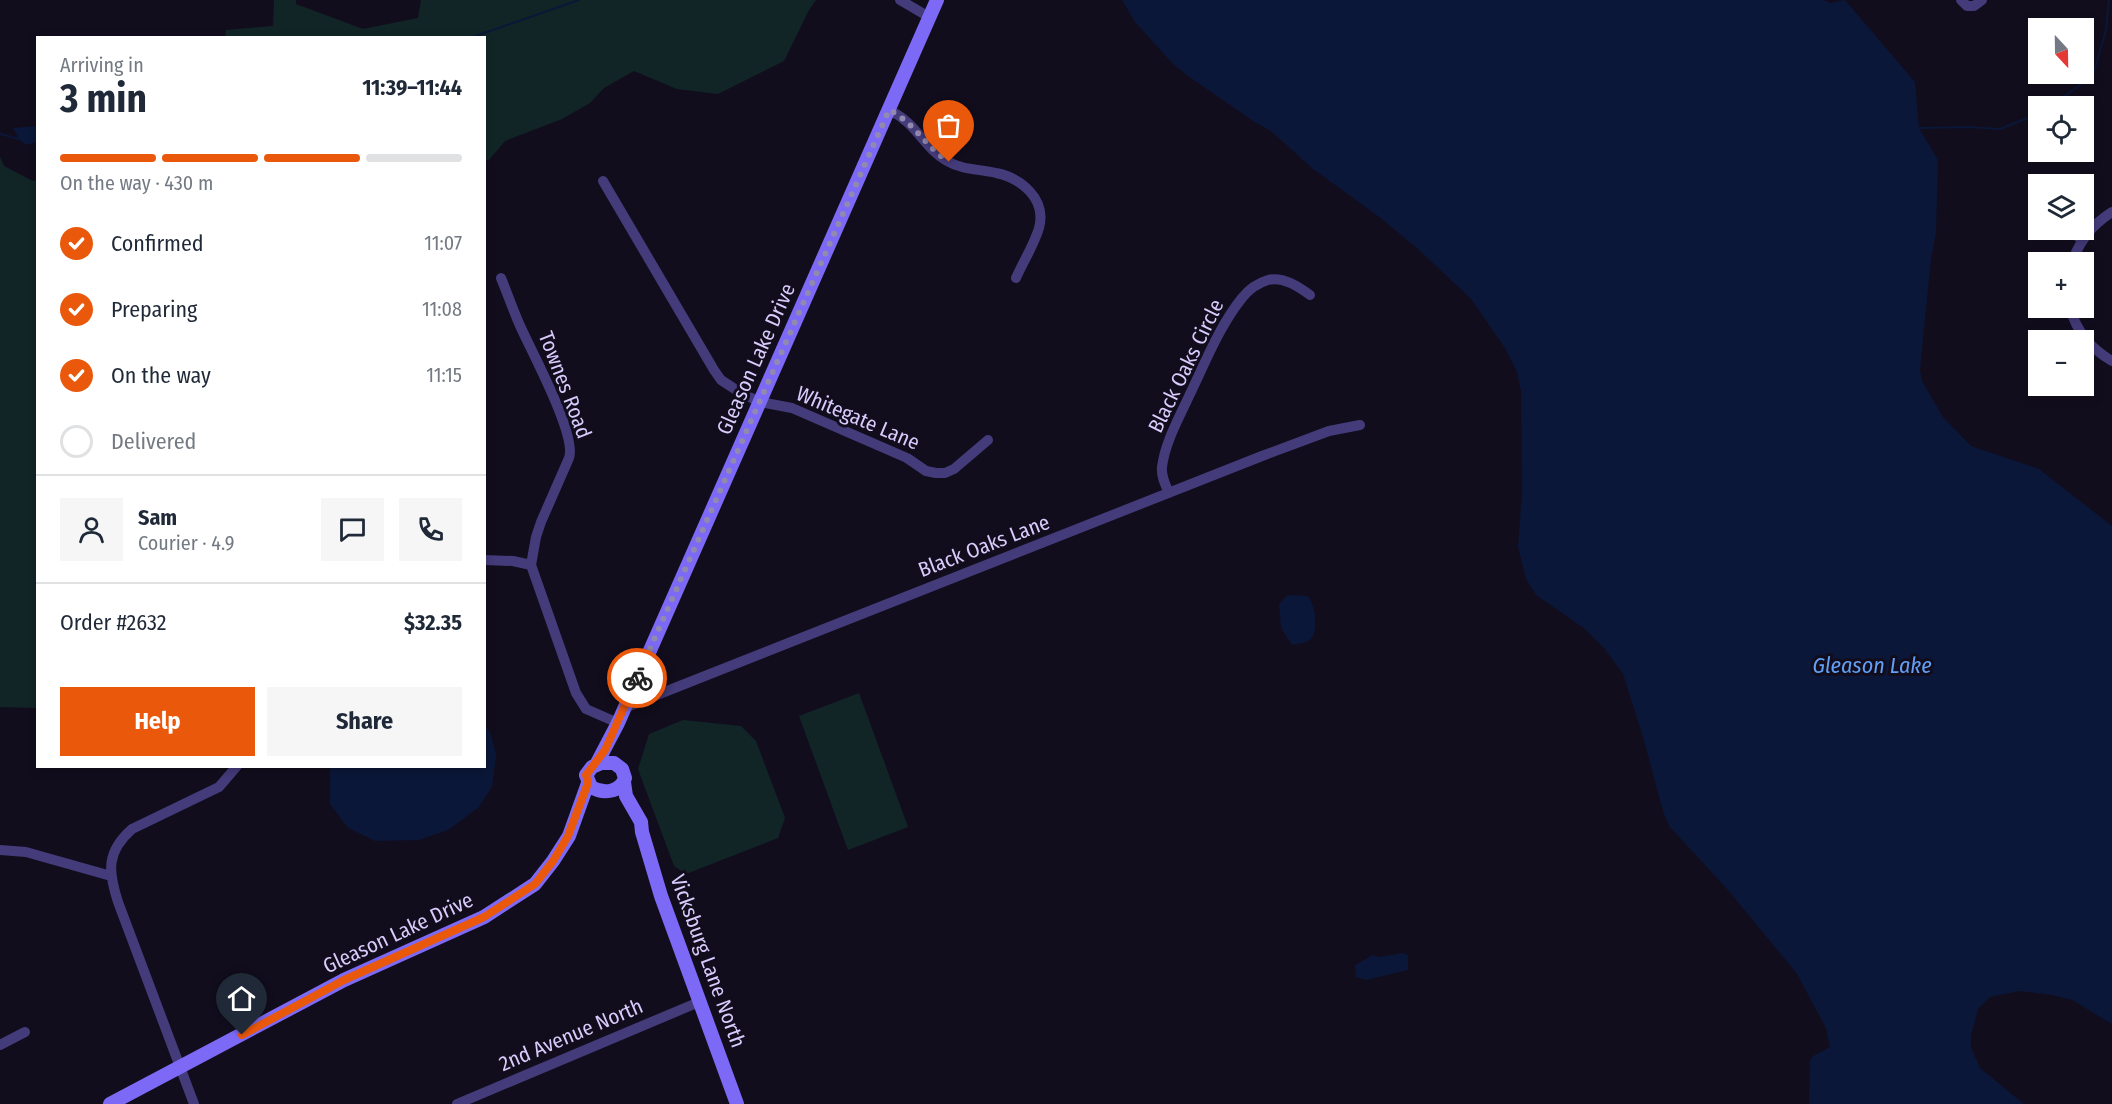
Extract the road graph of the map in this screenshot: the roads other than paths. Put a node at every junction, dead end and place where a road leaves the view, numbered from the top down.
1 (900, 0) edge
2 (937, 0) edge
3 (1961, 0) edge
4 (1982, 0) edge
5 (929, 18) junction
6 (889, 110) junction
7 (603, 181) dead end
8 (2112, 212) edge
9 (2094, 226) edge
10 (501, 278) dead end
11 (1016, 278) dead end
12 (1310, 295) dead end
13 (2073, 318) edge
14 (2112, 361) edge
15 (760, 402) junction
16 (1360, 425) dead end
17 (988, 440) dead end
18 (1168, 493) junction
19 (486, 560) edge
20 (531, 565) junction
21 (624, 708) junction
22 (615, 728) junction
23 (614, 763) junction
24 (596, 765) junction
25 (235, 768) edge
26 (592, 786) junction
27 (618, 787) junction
28 (0, 850) edge
29 (111, 876) junction
30 (699, 1002) junction
31 (25, 1032) dead end
32 (0, 1045) edge
33 (180, 1067) junction
34 (110, 1104) edge
35 (194, 1104) edge
36 (457, 1104) edge
37 (737, 1104) edge

1 - 5 street
2 - 5 main road, Gleason Lake Drive
3 - 4 street
5 - 6 main road, Gleason Lake Drive
6 - 11 street
6 - 15 main road, Gleason Lake Drive
7 - 15 street, Whitegate Lane
8 - 9 street
10 - 20 street, Townes Road
12 - 18 street, Black Oaks Circle
13 - 14 street
15 - 17 street, Whitegate Lane
15 - 21 main road, Gleason Lake Drive
16 - 18 street, Black Oaks Lane
18 - 21 street, Black Oaks Lane
19 - 20 street
20 - 22 street
21 - 22 main road, Gleason Lake Drive
22 - 23 main road, Gleason Lake Drive
22 - 24 main road, Gleason Lake Drive
23 - 24 main road
23 - 27 main road, Vicksburg Lane North
24 - 26 main road, Gleason Lake Drive
25 - 29 street
26 - 27 main road
26 - 33 main road, Gleason Lake Drive
27 - 30 main road, Vicksburg Lane North
28 - 29 street
29 - 33 street
30 - 36 street, 2nd Avenue North
30 - 37 main road, Vicksburg Lane North
31 - 32 street
33 - 34 main road, Gleason Lake Drive
33 - 35 street

